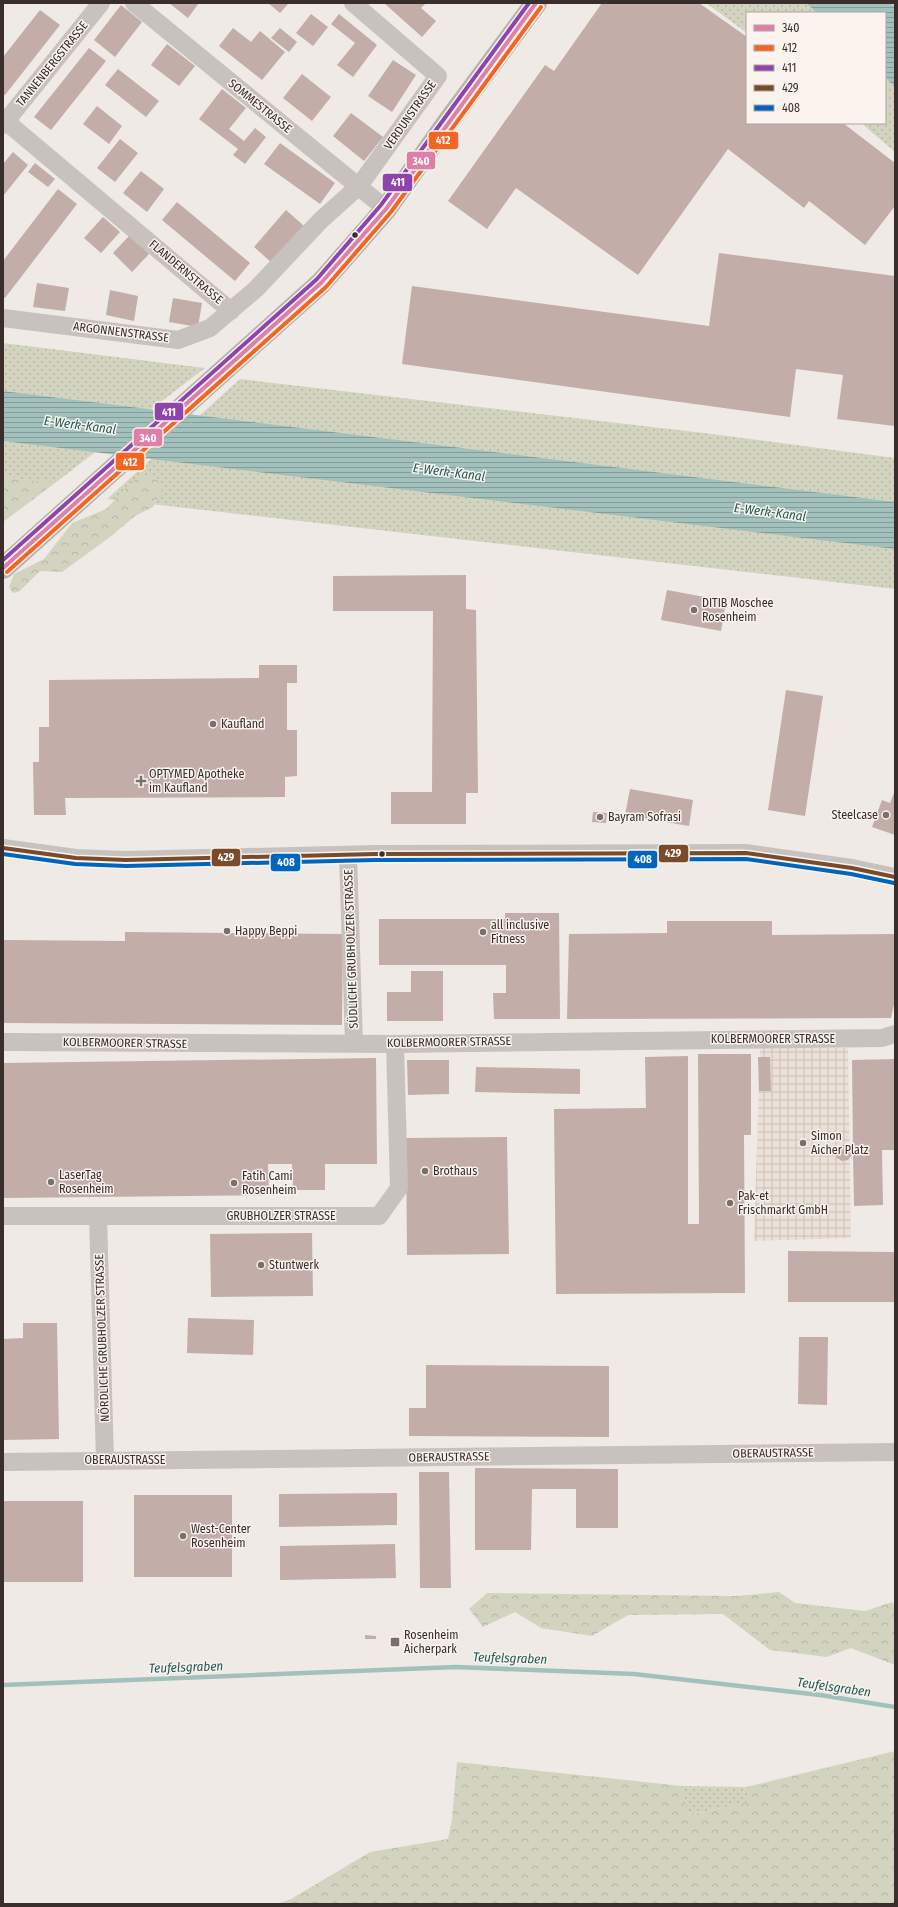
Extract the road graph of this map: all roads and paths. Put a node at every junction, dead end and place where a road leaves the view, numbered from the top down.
1 (101, 3) edge
2 (134, 3) edge
3 (353, 3) edge
4 (536, 3) edge
5 (4, 122) edge
6 (358, 186) junction
7 (386, 209) junction
8 (232, 311) junction
9 (3, 318) edge
10 (3, 568) edge
11 (3, 848) edge
12 (348, 855) junction
13 (895, 877) edge
14 (895, 1034) edge
15 (3, 1042) edge
16 (354, 1044) junction
17 (395, 1044) junction
18 (3, 1216) edge
19 (98, 1216) junction
20 (895, 1452) edge
21 (105, 1460) junction
22 (3, 1462) edge

1 - 5 street, TANNENBERGSTRASSE
2 - 6 street, SOMMESTRASSE
3 - 6 street, VERDUNSTRASSE
4 - 7 main road
5 - 8 street, FLANDERNSTRASSE
6 - 7 street, SOMMESTRASSE
6 - 8 street, FLANDERNSTRASSE
7 - 10 main road
8 - 9 street, ARGONNENSTRASSE
11 - 12 street
12 - 13 street
12 - 16 street, SÜDLICHE GRUBHOLZER STRASSE
14 - 17 street, KOLBERMOORER STRASSE
15 - 16 street, KOLBERMOORER STRASSE
16 - 17 street, KOLBERMOORER STRASSE
17 - 19 street, GRUBHOLZER STRASSE
18 - 19 street, GRUBHOLZER STRASSE
19 - 21 street, NÖRDLICHE GRUBHOLZER STRASSE
20 - 21 street, OBERAUSTRASSE
21 - 22 street, OBERAUSTRASSE

